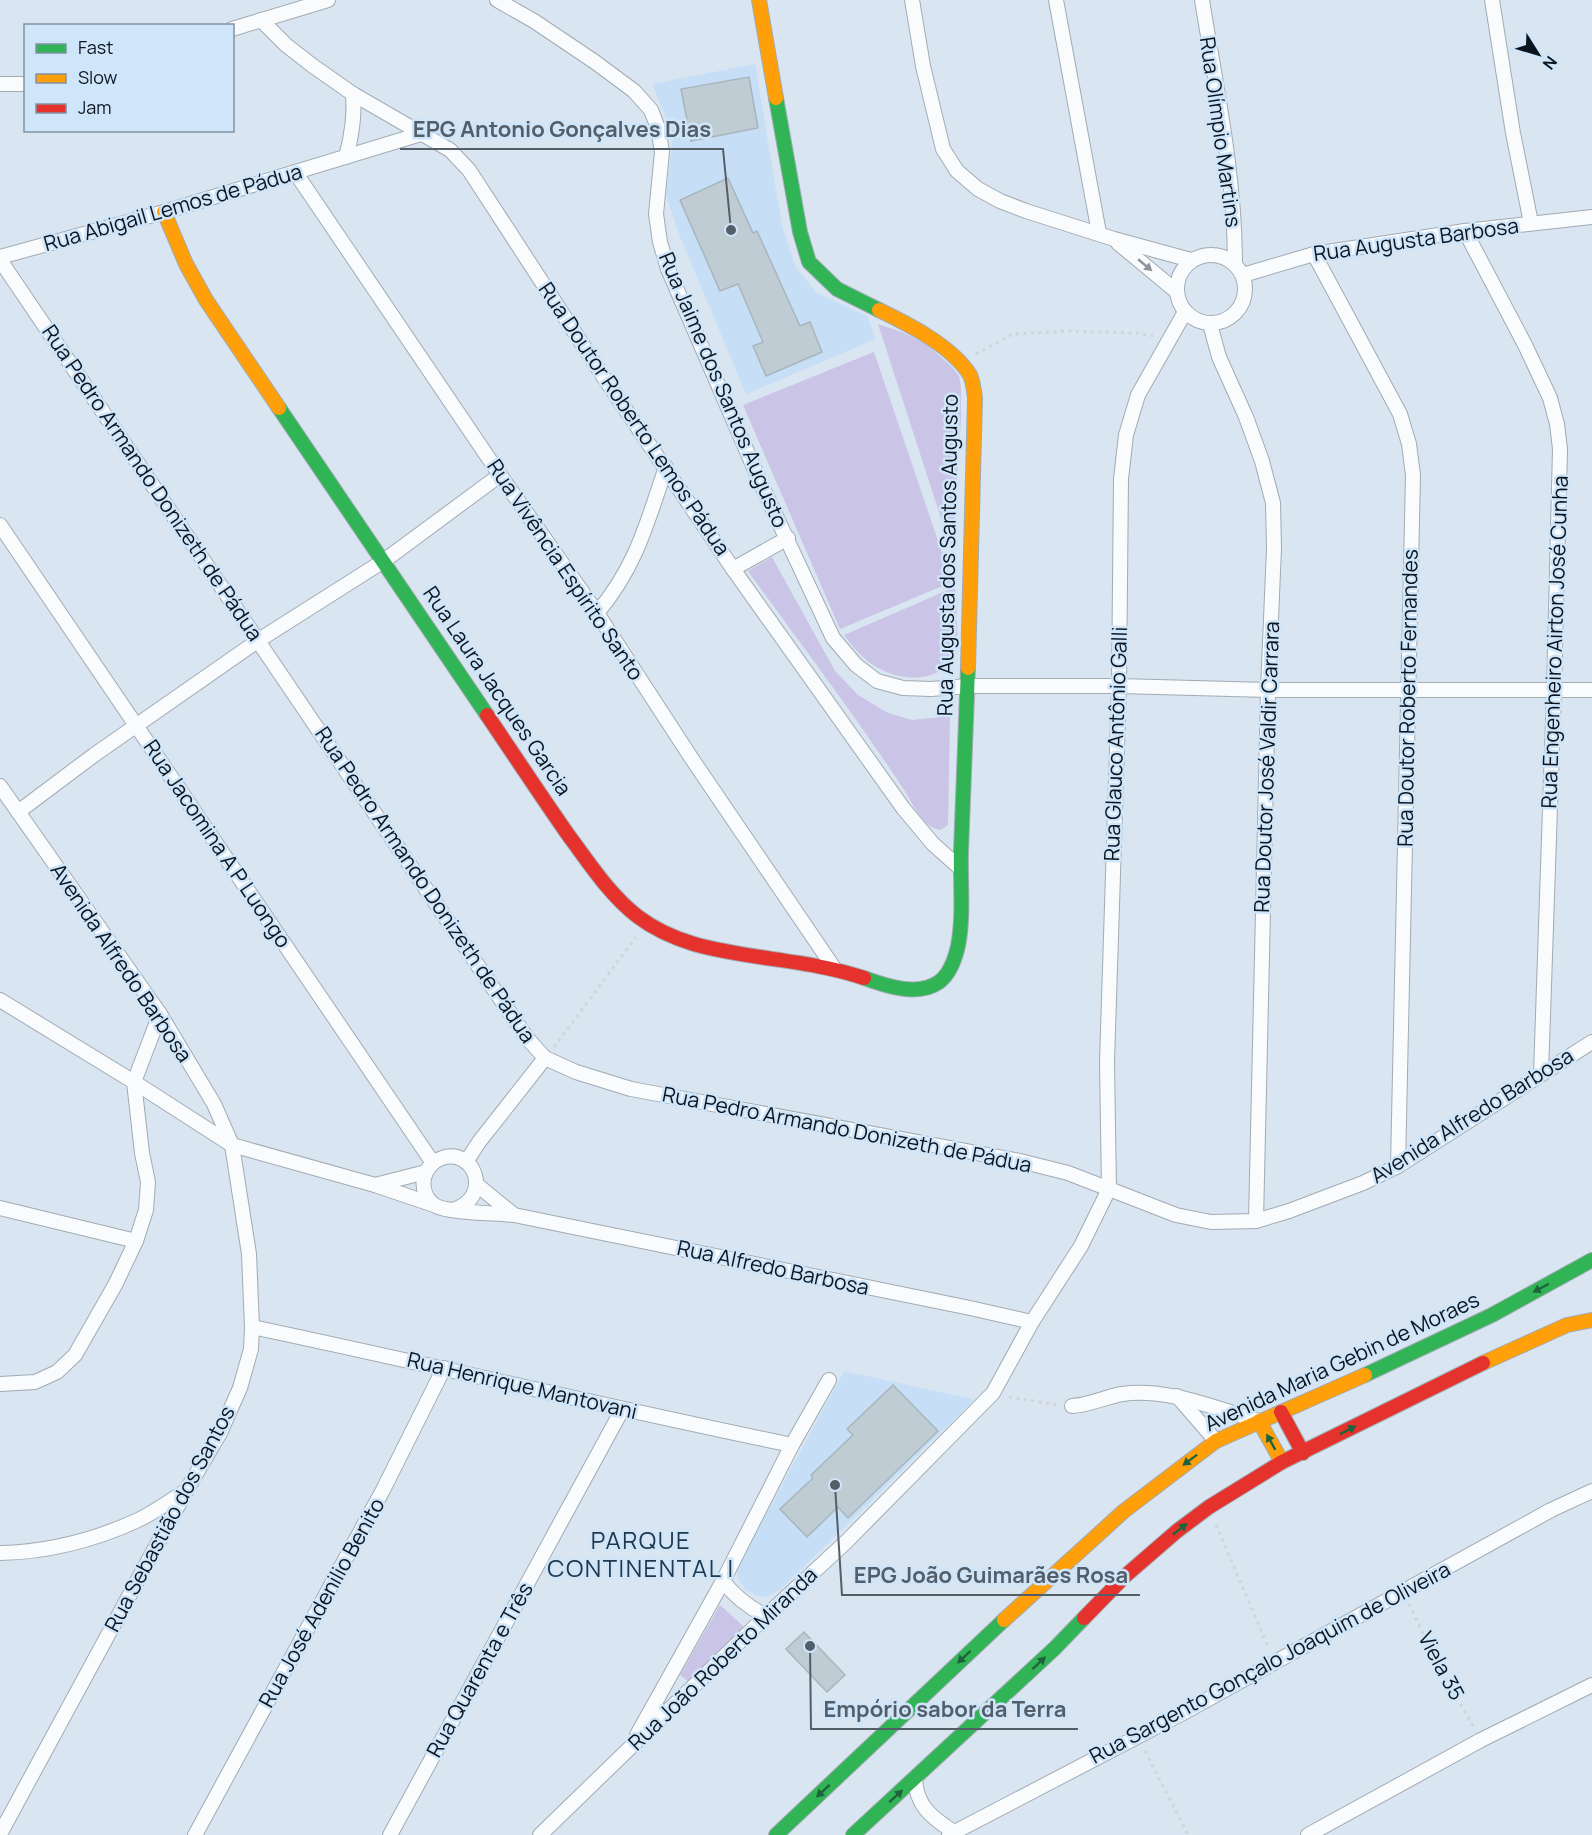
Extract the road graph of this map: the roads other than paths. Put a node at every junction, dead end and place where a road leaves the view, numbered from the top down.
1 (328, 0) edge
2 (497, 0) edge
3 (759, 0) edge
4 (912, 0) edge
5 (1056, 0) edge
6 (1202, 0) edge
7 (1492, 0) edge
8 (261, 20) junction
9 (234, 28) edge
10 (0, 84) edge
11 (24, 84) edge
12 (353, 94) junction
13 (424, 133) junction
14 (346, 157) junction
15 (295, 172) junction
16 (164, 212) junction
17 (1592, 217) edge
18 (1531, 223) junction
19 (1465, 231) junction
20 (1099, 233) junction
21 (1114, 239) junction
22 (1314, 254) junction
23 (0, 259) edge
24 (1191, 260) junction
25 (1239, 270) junction
26 (1176, 291) junction
27 (1185, 312) junction
28 (1210, 324) junction
29 (666, 467) junction
30 (500, 475) junction
31 (0, 525) edge
32 (788, 538) junction
33 (385, 560) junction
34 (734, 569) junction
35 (597, 613) junction
36 (258, 640) junction
37 (968, 686) junction
38 (1119, 686) junction
39 (1268, 690) junction
40 (1408, 690) junction
41 (1554, 690) junction
42 (1592, 690) edge
43 (137, 726) junction
44 (0, 786) edge
45 (18, 812) junction
46 (960, 868) junction
47 (834, 968) junction
48 (942, 981) joint
49 (0, 1000) edge
50 (160, 1014) junction
51 (1592, 1042) edge
52 (545, 1058) junction
53 (1541, 1074) junction
54 (134, 1082) junction
55 (232, 1145) junction
56 (466, 1162) junction
57 (1398, 1166) junction
58 (430, 1168) junction
59 (476, 1184) junction
60 (375, 1185) junction
61 (1109, 1189) junction
62 (436, 1206) junction
63 (0, 1208) edge
64 (453, 1210) junction
65 (514, 1215) junction
66 (1256, 1221) junction
67 (136, 1241) junction
68 (1592, 1260) edge
69 (1592, 1320) edge
70 (1032, 1322) junction
71 (252, 1327) junction
72 (444, 1368) junction
73 (829, 1380) dead end
74 (0, 1384) edge
75 (1178, 1396) junction
76 (1072, 1406) road end
77 (622, 1410) junction
78 (1281, 1412) junction
79 (1259, 1421) junction
80 (1216, 1441) junction
81 (792, 1445) junction
82 (1303, 1454) junction
83 (1282, 1462) junction
84 (186, 1491) junction
85 (1592, 1491) edge
86 (0, 1553) edge
87 (723, 1581) junction
88 (766, 1617) junction
89 (1592, 1685) edge
90 (630, 1747) junction
91 (915, 1778) junction
92 (0, 1834) edge
93 (951, 1834) edge
94 (195, 1835) edge
95 (390, 1835) edge
96 (540, 1835) edge
97 (776, 1835) edge
98 (853, 1835) edge
99 (1308, 1835) edge

1 - 8 street
2 - 32 street, Rua Jaime dos Santos Augusto
3 - 37 street, Rua Augusta dos Santos Augusto
4 - 20 street
5 - 20 street
6 - 25 street, Rua Olímpio Martins
7 - 18 street
8 - 9 street
8 - 12 street, Rua Doutor Roberto Lemos Pádua
10 - 11 street
12 - 13 street, Rua Doutor Roberto Lemos Pádua
12 - 14 street
13 - 14 street, Rua Abigail Lemos de Pádua
13 - 29 street, Rua Doutor Roberto Lemos Pádua
14 - 15 street, Rua Abigail Lemos de Pádua
15 - 16 street, Rua Abigail Lemos de Pádua
15 - 30 street, Rua Vivência Espírito Santo
16 - 23 street, Rua Abigail Lemos de Pádua
16 - 33 street, Rua Laura Jacques Garcia
17 - 18 street, Rua Augusta Barbosa
18 - 19 street, Rua Augusta Barbosa
19 - 22 street, Rua Augusta Barbosa
19 - 41 street, Rua Engenheiro Airton José Cunha
20 - 21 street
21 - 24 street
21 -> 26 street
22 - 25 street, Rua Augusta Barbosa
22 - 40 street, Rua Doutor Roberto Fernandes
23 - 36 street, Rua Pedro Armando Donizeth de Pádua
24 - 25 street
24 - 26 street
25 - 28 street
26 - 27 street
27 - 28 street
27 - 38 street, Rua Glauco Antônio Galli
28 - 39 street, Rua Doutor José Valdir Carrara
29 - 34 street, Rua Doutor Roberto Lemos Pádua
29 - 35 street
30 - 33 street
30 - 35 street, Rua Vivência Espírito Santo
31 - 43 street, Rua Jacomina A P Luongo
32 - 34 street, Rua Jaime dos Santos Augusto
32 - 37 street, Rua Jaime dos Santos Augusto
33 - 36 street
33 - 47 street, Rua Laura Jacques Garcia
34 - 46 street, Rua Doutor Roberto Lemos Pádua
35 - 47 street, Rua Vivência Espírito Santo
36 - 43 street
36 - 52 street, Rua Pedro Armando Donizeth de Pádua
37 - 38 street, Rua Jaime dos Santos Augusto
37 - 46 street, Rua Augusta dos Santos Augusto
38 - 39 street, Rua Jaime dos Santos Augusto
38 - 61 street, Rua Glauco Antônio Galli
39 - 40 street, Rua Jaime dos Santos Augusto
39 - 66 street, Rua Doutor José Valdir Carrara
40 - 41 street, Rua Jaime dos Santos Augusto
40 - 57 street, Rua Doutor Roberto Fernandes
41 - 42 street, Rua Jaime dos Santos Augusto
41 - 53 street, Rua Engenheiro Airton José Cunha
43 - 45 street
43 - 58 street, Rua Jacomina A P Luongo
44 - 45 street, Avenida Alfredo Barbosa
45 - 50 street, Avenida Alfredo Barbosa
46 - 48 street, Rua Augusta dos Santos Augusto
47 - 48 street, Rua Laura Jacques Garcia
49 - 54 street
50 - 54 street
50 - 55 street, Avenida Alfredo Barbosa
51 - 53 street, Avenida Alfredo Barbosa
52 - 56 street
52 - 61 street, Rua Pedro Armando Donizeth de Pádua
53 - 57 street, Avenida Alfredo Barbosa
54 - 55 street
54 - 67 street
55 - 60 street
55 - 71 street, Rua Sebastião dos Santos
56 - 58 street
56 - 59 street
57 - 66 street, Avenida Alfredo Barbosa
58 - 60 street
58 - 62 street
59 - 64 street
59 - 65 street, Rua Alfredo Barbosa
60 - 62 street
61 - 66 street, Avenida Alfredo Barbosa
61 - 70 street, Rua João Roberto Miranda
62 - 64 street
63 - 67 street
64 - 65 street, Rua Alfredo Barbosa
65 - 70 street, Rua Alfredo Barbosa
67 - 74 street
68 -> 78 street, Avenida Maria Gebin de Moraes
82 -> 69 street
70 - 88 street, Rua João Roberto Miranda
71 - 72 street, Rua Henrique Mantovani
71 - 84 street, Rua Sebastião dos Santos
72 - 77 street, Rua Henrique Mantovani
72 - 94 street, Rua José Adenilio Benito
73 - 81 street
75 - 76 street
75 - 79 street
75 - 80 street
77 - 81 street, Rua Henrique Mantovani
77 - 95 street, Rua Quarenta e Três
78 - 79 street, Avenida Maria Gebin de Moraes
78 - 82 street
79 - 80 street, Avenida Maria Gebin de Moraes
83 -> 79 street
80 -> 97 street, Avenida Maria Gebin de Moraes
81 - 87 street
82 - 83 street
91 -> 83 street
84 - 86 street
84 - 92 street, Rua Sebastião dos Santos
85 - 93 street, Rua Sargento Gonçalo Joaquim de Oliveira
87 - 88 street
87 - 90 street
88 - 90 street, Rua João Roberto Miranda
89 - 99 street
90 - 96 street, Rua João Roberto Miranda
91 - 93 street
98 -> 91 street

